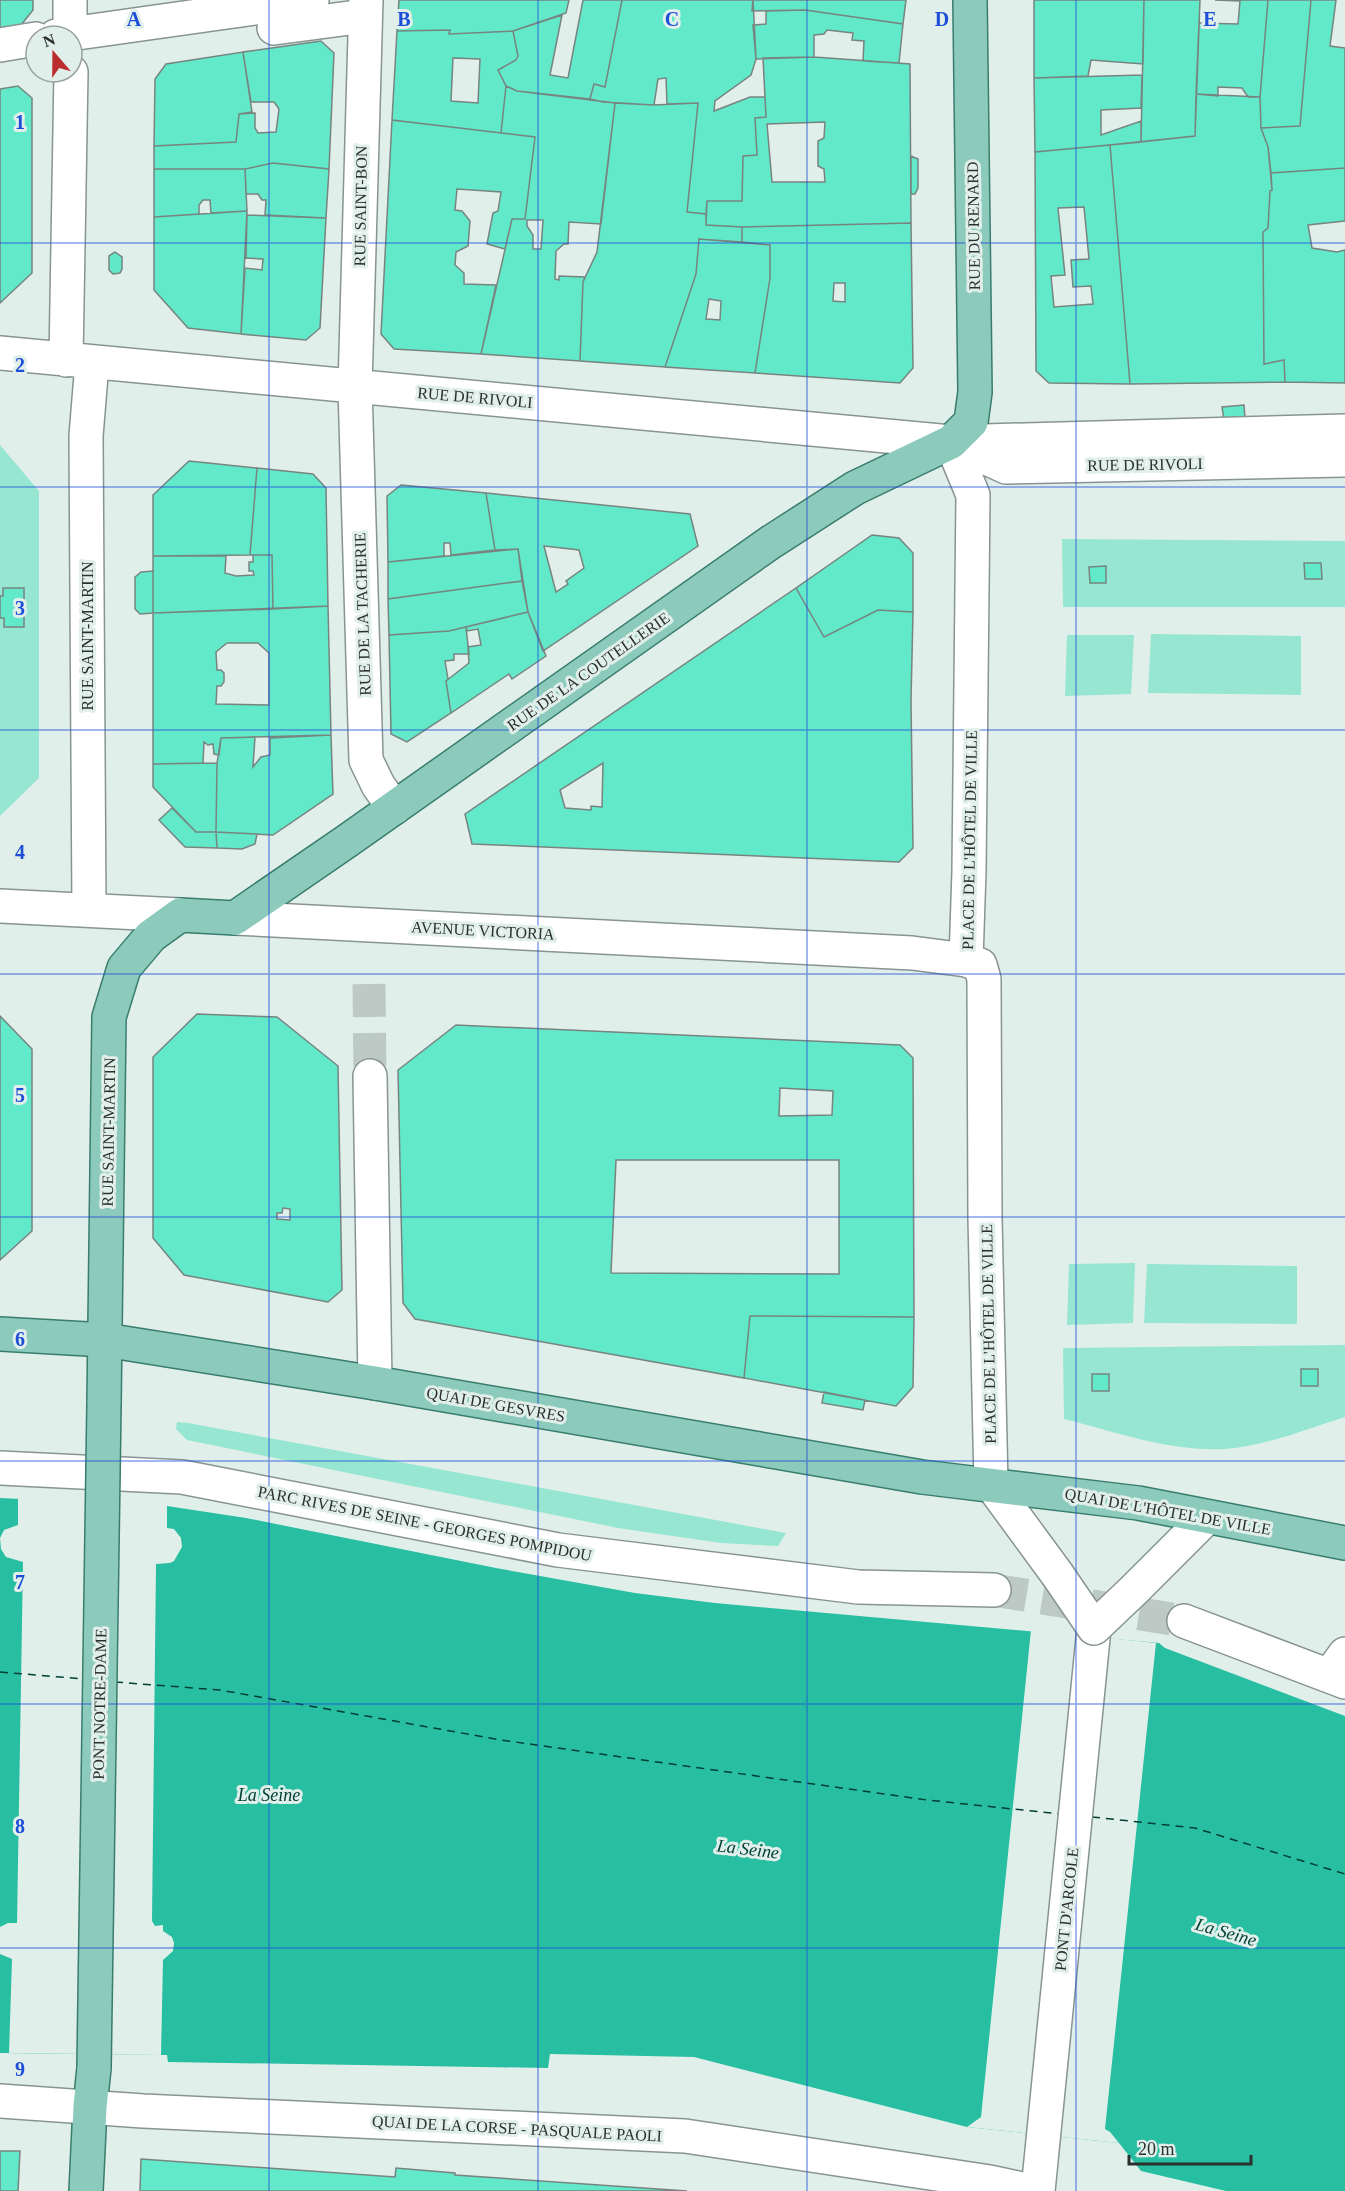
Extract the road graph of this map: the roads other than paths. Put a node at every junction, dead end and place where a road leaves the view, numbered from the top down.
1 (70, 0) edge
2 (312, 0) edge
3 (970, 0) edge
4 (358, 5) edge
5 (67, 24) edge
6 (84, 32) edge
7 (206, 38) dead end
8 (24, 46) edge
9 (2, 60) edge
10 (71, 84) edge
11 (0, 353) edge
12 (79, 361) junction
13 (356, 400) junction
14 (1345, 431) edge
15 (951, 442) junction
16 (1345, 460) edge
17 (394, 808) junction
18 (0, 906) edge
19 (89, 910) junction
20 (180, 915) junction
21 (235, 918) junction
22 (966, 960) junction
23 (370, 1076) tunnel mouth
24 (0, 1334) edge
25 (105, 1340) junction
26 (375, 1383) junction
27 (0, 1468) edge
28 (991, 1484) junction
29 (1207, 1517) junction
30 (1345, 1543) edge
31 (994, 1590) tunnel mouth
32 (1184, 1621) tunnel mouth
33 (1095, 1628) junction
34 (1340, 1671) edge
35 (0, 2101) edge
36 (90, 2107) junction
37 (87, 2191) edge
38 (1031, 2191) edge
39 (1038, 2191) edge

1 - 5 street
2 - 6 street
3 - 15 main road, RUE DU RENARD
4 - 7 street
4 - 13 street, RUE SAINT-BON
8 - 9 street
10 - 12 street, RUE SAINT-MARTIN
11 - 12 street, RUE DE RIVOLI
12 - 13 street, RUE DE RIVOLI
12 - 19 street, RUE SAINT-MARTIN
13 - 15 street, RUE DE RIVOLI
13 - 17 street, RUE DE LA TACHERIE
14 - 15 street, RUE DE RIVOLI
15 - 16 street, RUE DE RIVOLI
15 - 17 main road, RUE DE LA COUTELLERIE
15 - 22 street, PLACE DE L'HÔTEL DE VILLE
17 - 21 main road, RUE DE LA COUTELLERIE
18 - 19 street, AVENUE VICTORIA
19 - 20 street, AVENUE VICTORIA
20 - 21 main road, AVENUE VICTORIA
20 - 25 main road, RUE SAINT-MARTIN
21 - 22 street, AVENUE VICTORIA
22 - 28 street, PLACE DE L'HÔTEL DE VILLE
23 - 26 street
24 - 25 main road, QUAI DE GESVRES
25 - 26 main road, QUAI DE GESVRES
25 - 36 main road, PONT NOTRE-DAME, bridge
26 - 28 main road, QUAI DE GESVRES
27 - 31 street, PARC RIVES DE SEINE - GEORGES POMPIDOU
28 - 29 main road, QUAI DE L'HÔTEL DE VILLE
28 - 33 street, bridge
29 - 30 main road, QUAI DE L'HÔTEL DE VILLE
29 - 33 street, bridge
32 - 34 street
33 - 39 street, PONT D'ARCOLE
35 - 36 street, QUAI DE LA CORSE - PASQUALE PAOLI
36 - 37 main road, PONT NOTRE-DAME
36 - 38 street, QUAI DE LA CORSE - PASQUALE PAOLI

